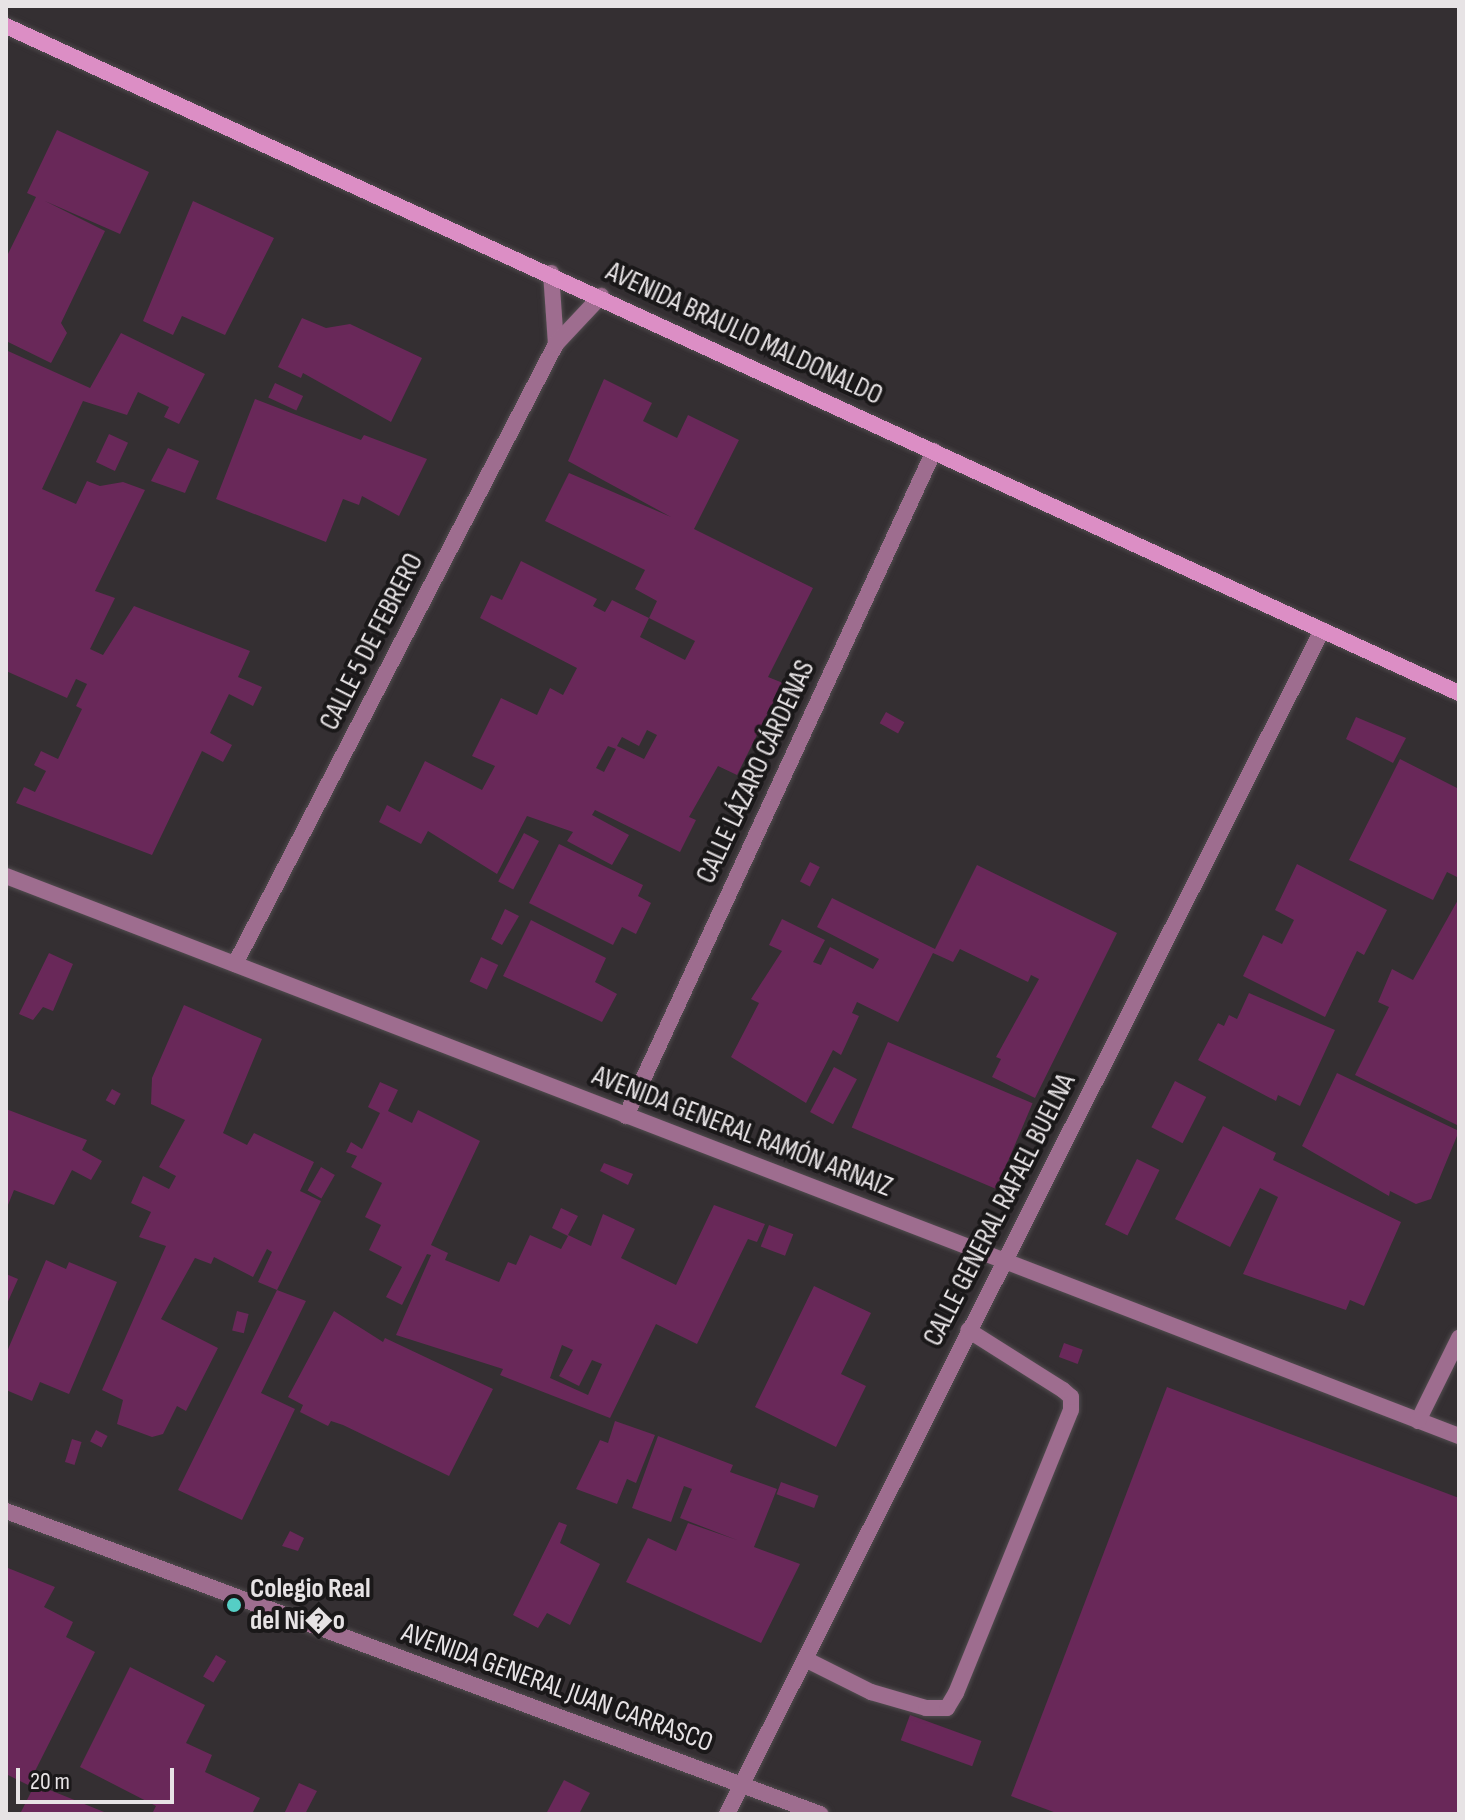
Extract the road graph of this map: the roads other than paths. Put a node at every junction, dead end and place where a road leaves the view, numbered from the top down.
1 (6, 26) edge
2 (551, 273) junction
3 (601, 296) junction
4 (556, 344) junction
5 (934, 451) junction
6 (1322, 630) junction
7 (1459, 693) edge
8 (6, 876) edge
9 (235, 964) junction
10 (626, 1116) junction
11 (1003, 1261) junction
12 (968, 1330) junction
13 (1459, 1338) edge
14 (1418, 1421) junction
15 (1459, 1436) edge
16 (6, 1511) edge
17 (805, 1659) junction
18 (742, 1784) junction
19 (727, 1814) edge
20 (820, 1814) edge

1 - 2 street, AVENIDA BRAULIO MALDONALDO
2 - 3 street, AVENIDA BRAULIO MALDONALDO
2 - 4 street
3 - 4 street, CALLE 5 DE FEBRERO
3 - 5 street, AVENIDA BRAULIO MALDONALDO
4 - 9 street, CALLE 5 DE FEBRERO
5 - 6 street, AVENIDA BRAULIO MALDONALDO
5 - 10 street, CALLE LÁZARO CÁRDENAS
6 - 7 street, AVENIDA BRAULIO MALDONALDO
6 - 11 street, CALLE GENERAL RAFAEL BUELNA
8 - 9 street, AVENIDA GENERAL RAMÓN ARNAIZ
9 - 10 street, AVENIDA GENERAL RAMÓN ARNAIZ
10 - 11 street, AVENIDA GENERAL RAMÓN ARNAIZ
11 - 12 street, CALLE GENERAL RAFAEL BUELNA
11 - 14 street, AVENIDA GENERAL RAMÓN ARNAIZ
12 - 17 street, CALLE GENERAL RAFAEL BUELNA
12 - 17 street
13 - 14 street
14 - 15 street, AVENIDA GENERAL RAMÓN ARNAIZ
16 - 18 street, AVENIDA GENERAL JUAN CARRASCO
17 - 18 street, CALLE GENERAL RAFAEL BUELNA
18 - 19 street, CALLE GENERAL RAFAEL BUELNA
18 - 20 street, AVENIDA GENERAL JUAN CARRASCO

